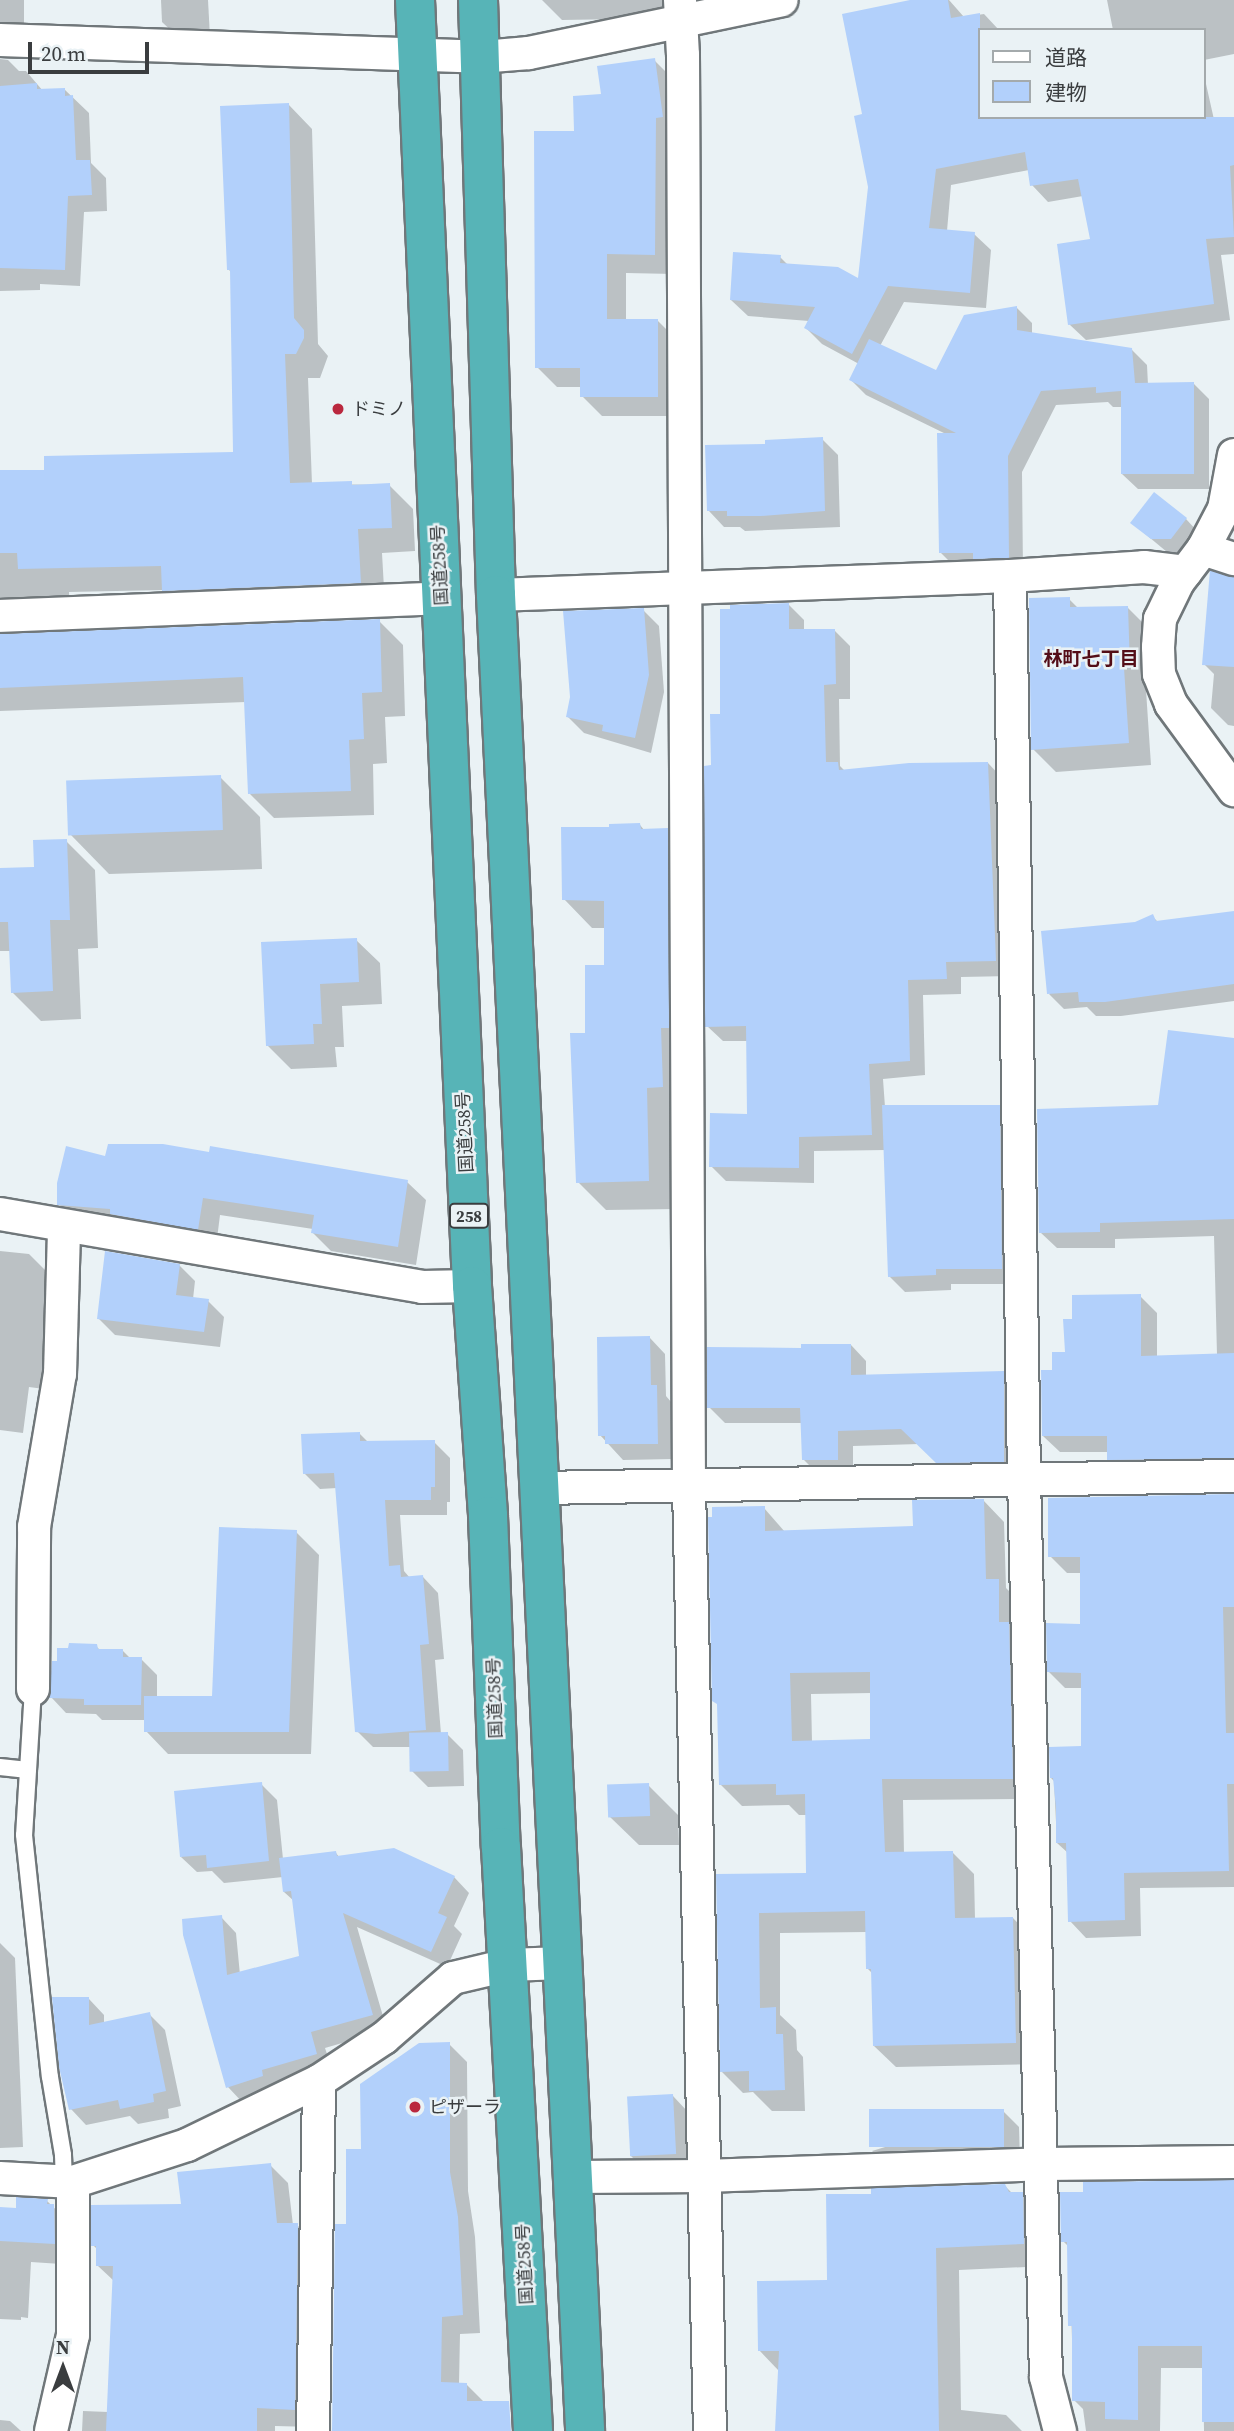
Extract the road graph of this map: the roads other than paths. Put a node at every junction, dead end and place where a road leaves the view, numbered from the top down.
1 (415, 0) edge
2 (478, 0) edge
3 (782, 0) edge
4 (681, 12) edge
5 (0, 40) edge
6 (416, 55) junction
7 (480, 57) junction
8 (1234, 455) edge
9 (1234, 559) edge
10 (1194, 561) junction
11 (1010, 576) junction
12 (683, 587) junction
13 (496, 595) junction
14 (442, 598) junction
15 (0, 616) edge
16 (1234, 790) edge
17 (0, 1214) edge
18 (64, 1227) junction
19 (472, 1286) junction
20 (1234, 1476) edge
21 (1024, 1478) junction
22 (540, 1488) junction
23 (689, 1488) junction
24 (33, 1689) joint
25 (0, 1767) edge
26 (28, 1770) junction
27 (563, 1963) junction
28 (508, 1965) junction
29 (319, 2081) junction
30 (1234, 2162) edge
31 (1042, 2164) junction
32 (704, 2176) junction
33 (574, 2177) junction
34 (0, 2178) edge
35 (69, 2182) junction
36 (51, 2431) edge
37 (313, 2431) edge
38 (533, 2431) edge
39 (586, 2431) edge
40 (710, 2431) edge
41 (1060, 2431) edge

1 - 6 highway, 国道258号 / 258
2 - 7 highway
3 - 4 street
4 - 7 street
4 - 12 street
5 - 6 street
6 - 7 street
6 - 14 highway, 国道258号 / 258
7 - 13 highway
8 - 10 street
9 - 10 street
10 - 11 street
10 - 16 street
11 - 12 street
11 - 21 street
12 - 13 street
12 - 23 street
13 - 22 highway
14 - 15 street
14 - 19 highway, 国道258号 / 258
17 - 18 street
18 - 19 street
18 - 24 street
19 - 28 highway, 国道258号 / 258
20 - 21 street
21 - 23 street
21 - 31 street
22 - 23 street
22 - 27 highway
23 - 32 street
24 - 26 lane
25 - 26 lane
26 - 35 lane
27 - 28 street
27 - 33 highway
28 - 29 street
28 - 38 highway, 国道258号 / 258
29 - 35 street
29 - 37 street
30 - 31 street
31 - 32 street
31 - 41 street
32 - 33 street
32 - 40 street
33 - 39 highway
34 - 35 street
35 - 36 street

